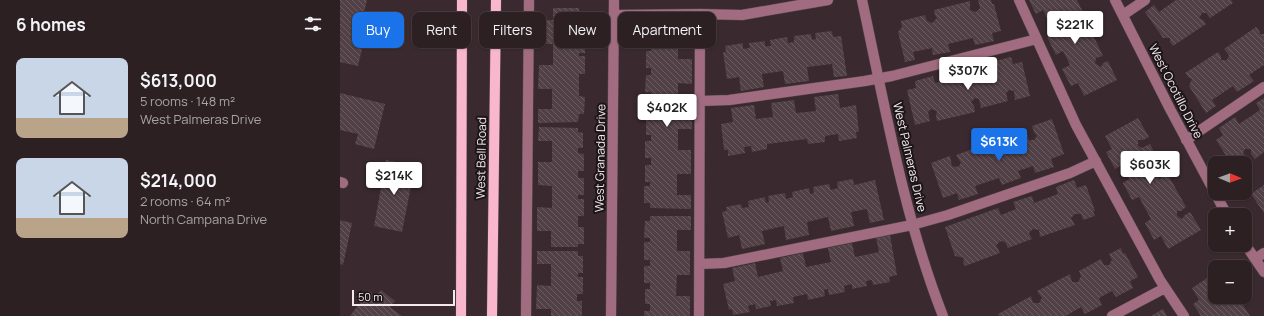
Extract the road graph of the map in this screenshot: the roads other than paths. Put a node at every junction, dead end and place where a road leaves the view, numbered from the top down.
1 (462, 0) edge
2 (496, 0) edge
3 (529, 0) edge
4 (614, 0) edge
5 (828, 0) edge
6 (862, 0) edge
7 (1019, 0) edge
8 (1115, 0) edge
9 (1145, 0) edge
10 (716, 14) edge
11 (614, 15) junction
12 (618, 15) edge
13 (1123, 15) junction
14 (1037, 40) junction
15 (700, 48) edge
16 (879, 78) junction
17 (1264, 87) edge
18 (700, 102) junction
19 (1186, 140) junction
20 (1096, 161) junction
21 (1208, 180) edge
22 (912, 225) junction
23 (1250, 252) edge
24 (1264, 253) edge
25 (1255, 259) junction
26 (700, 264) junction
27 (1264, 272) edge
28 (1165, 288) junction
29 (461, 316) edge
30 (492, 316) edge
31 (526, 316) edge
32 (611, 316) edge
33 (699, 316) edge
34 (943, 316) edge
35 (1112, 316) edge
36 (1184, 316) edge

1 - 29 main road, West Bell Road
2 - 30 main road, West Bell Road
3 - 31 street
4 - 11 street, West Granada Drive
5 - 10 street
6 - 16 street, West Palmeras Drive
7 - 14 street
8 - 13 street, West Ocotillo Drive
9 - 13 street
11 - 12 street
11 - 32 street, West Granada Drive
13 - 19 street, West Ocotillo Drive
14 - 16 street
14 - 20 street
15 - 18 street
16 - 18 street
16 - 22 street, West Palmeras Drive
17 - 19 street
18 - 26 street
19 - 21 street, West Ocotillo Drive
20 - 22 street
20 - 28 street
22 - 26 street
22 - 34 street, West Palmeras Drive
23 - 25 street
24 - 25 street
25 - 27 street
26 - 33 street
28 - 35 street
28 - 36 street

